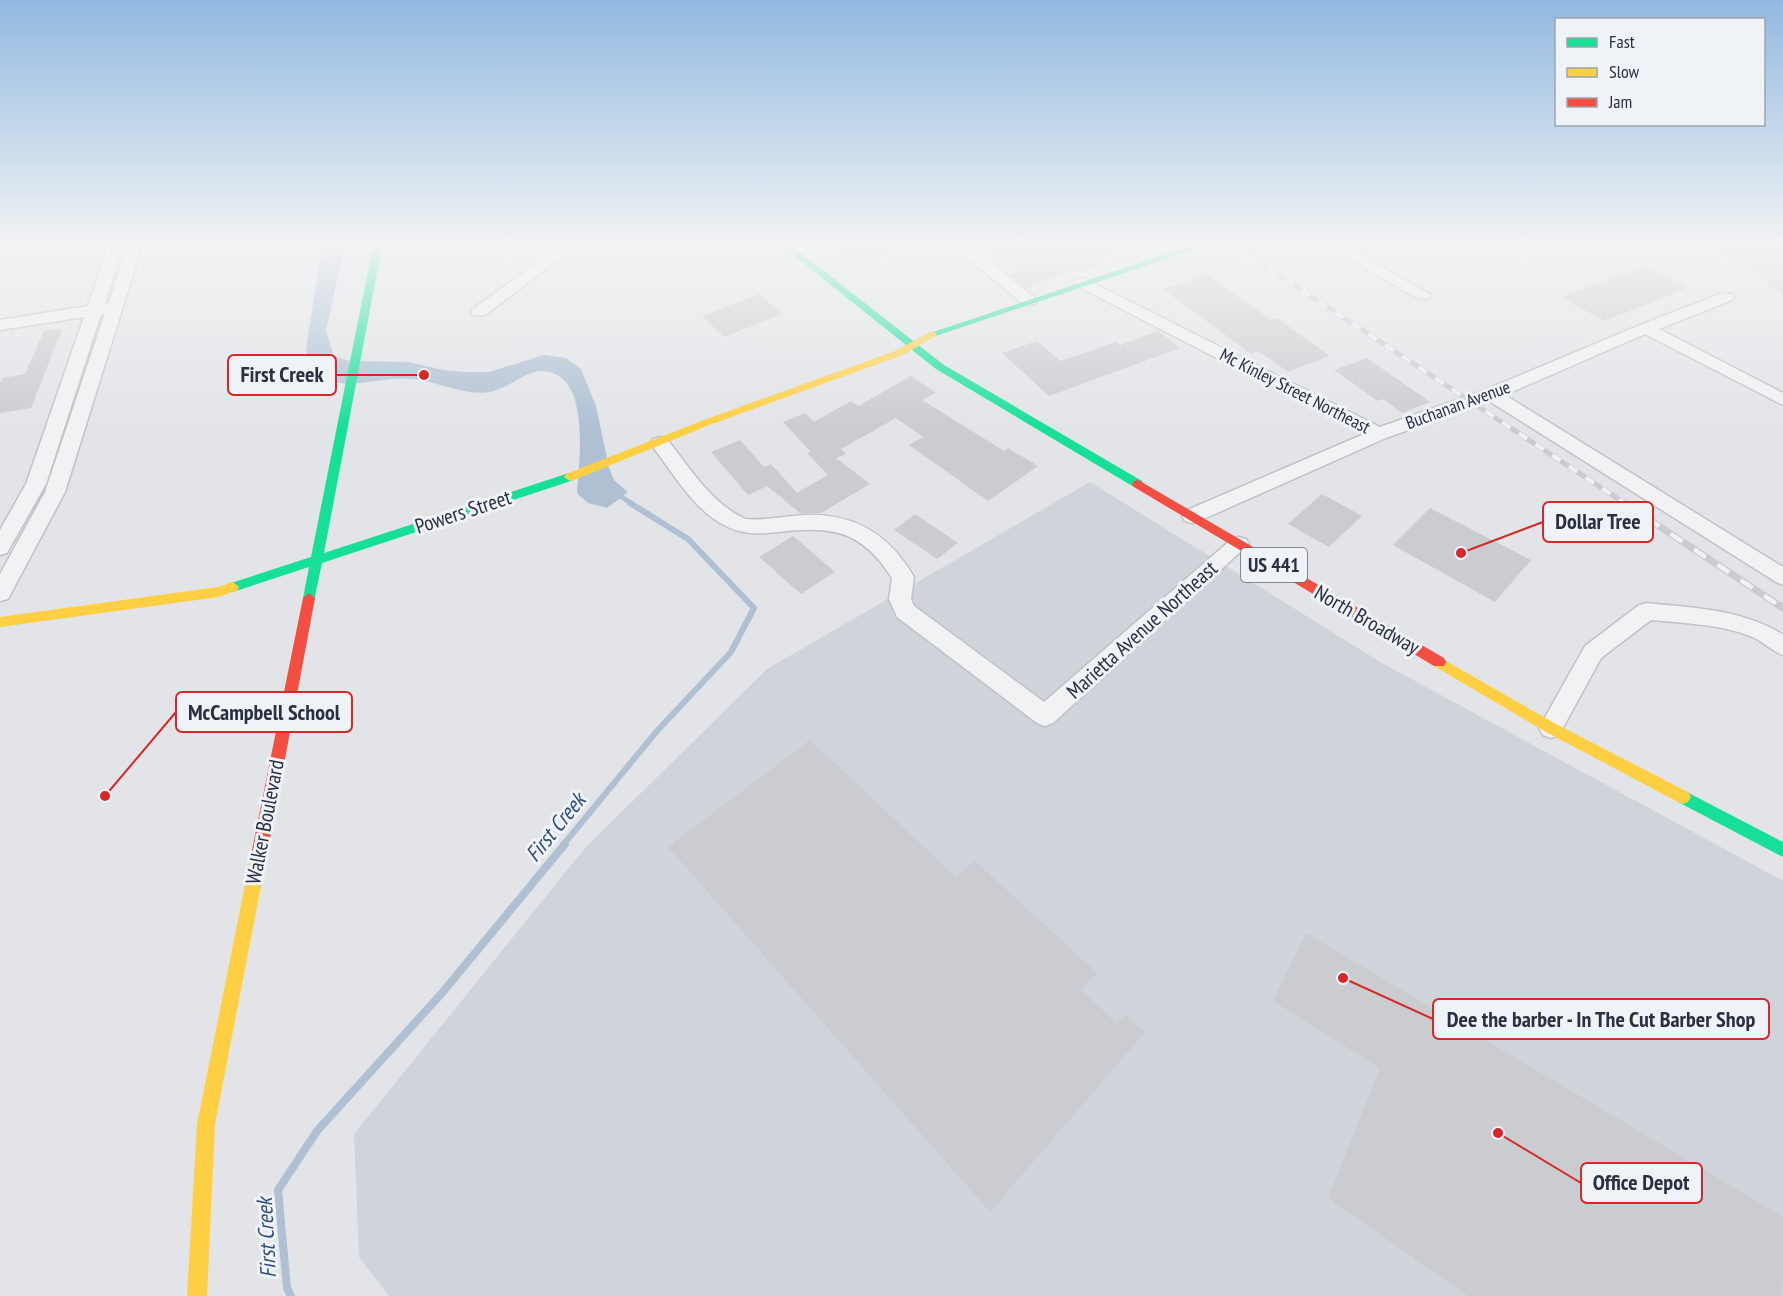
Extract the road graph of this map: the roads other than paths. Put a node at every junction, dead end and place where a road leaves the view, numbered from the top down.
1 (96, 306) edge
2 (366, 306) edge
3 (486, 306) edge
4 (862, 306) edge
5 (1013, 306) edge
6 (1129, 306) edge
7 (1702, 306) edge
8 (116, 307) joint
9 (95, 310) junction
10 (479, 312) dead end
11 (0, 325) edge
12 (1646, 328) junction
13 (910, 345) junction
14 (1491, 394) junction
15 (1783, 400) edge
16 (1379, 434) junction
17 (660, 443) junction
18 (1192, 516) junction
19 (1239, 544) junction
20 (0, 548) edge
21 (315, 559) junction
22 (1783, 577) edge
23 (0, 593) edge
24 (0, 622) edge
25 (1783, 646) edge
26 (1551, 728) junction
27 (1783, 850) edge
28 (196, 1296) edge

1 - 9 street
2 - 21 street, Walker Boulevard
3 - 10 street
4 - 13 street, North Broadway / US 441
5 - 13 street, Powers Street
6 - 16 street, Mc Kinley Street Northeast
7 - 12 street, Buchanan Avenue
8 - 9 street
8 - 23 street
9 - 11 street
9 - 20 street
12 - 14 street, Buchanan Avenue
12 - 15 street
13 - 17 street, Powers Street
13 - 18 street, North Broadway / US 441
14 - 16 street, Buchanan Avenue
14 - 22 street
16 - 18 street, Buchanan Avenue
17 - 19 street, Marietta Avenue Northeast
17 - 21 street, Powers Street
18 - 19 street, North Broadway / US 441
19 - 26 street, North Broadway / US 441
21 - 24 street, Powers Street
21 - 28 street, Walker Boulevard
25 - 26 street
26 - 27 street, North Broadway / US 441

